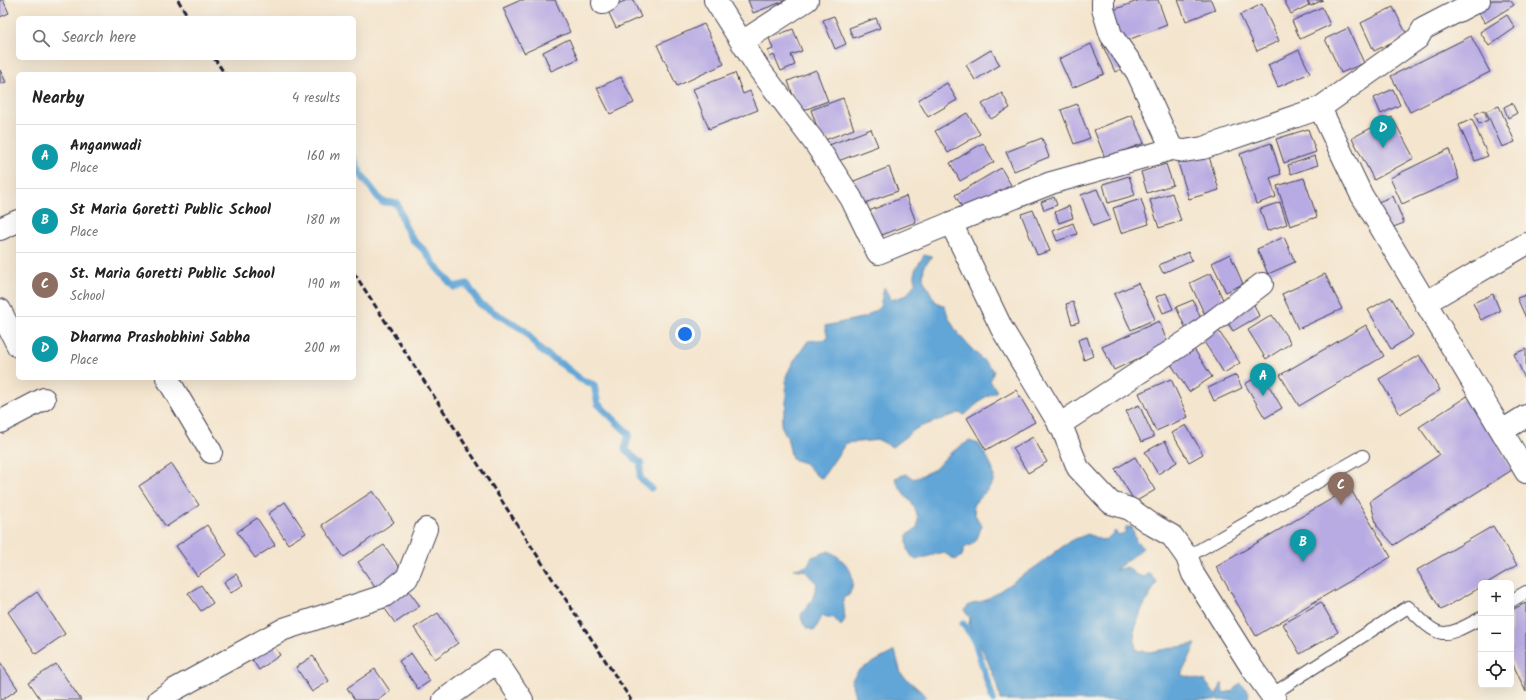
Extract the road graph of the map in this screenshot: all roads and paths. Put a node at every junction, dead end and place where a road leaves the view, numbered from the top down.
1 (715, 0) edge
2 (807, 0) edge
3 (1103, 0) edge
4 (1480, 0) edge
5 (742, 42) junction
6 (1320, 108) junction
7 (1172, 149) junction
8 (16, 222) edge
9 (951, 224) junction
10 (0, 229) edge
11 (1526, 244) edge
12 (1262, 284) dead end
13 (1425, 303) junction
14 (0, 310) edge
15 (16, 342) edge
16 (168, 380) edge
17 (44, 400) dead end
18 (1526, 416) edge
19 (0, 422) edge
20 (1059, 425) junction
21 (1502, 432) junction
22 (211, 452) dead end
23 (1364, 456) dead end
24 (1526, 472) edge
25 (426, 529) dead end
26 (1187, 557) junction
27 (1526, 592) edge
28 (1514, 599) edge
29 (1478, 620) edge
30 (170, 697) edge
31 (1273, 697) edge
32 (444, 700) edge
33 (522, 700) edge

1 - 5 street
2 - 5 street
3 - 7 street
4 - 6 street
5 - 9 street
6 - 7 street
6 - 13 street
7 - 9 street
8 - 10 street
9 - 20 street
11 - 13 street
12 - 20 street
13 - 21 street
14 - 15 street
16 - 22 street
17 - 19 street
18 - 21 street
20 - 26 street
21 - 24 street
23 - 26 lane
25 - 30 street
26 - 31 street
27 - 28 lane
29 - 31 lane
32 - 33 street

